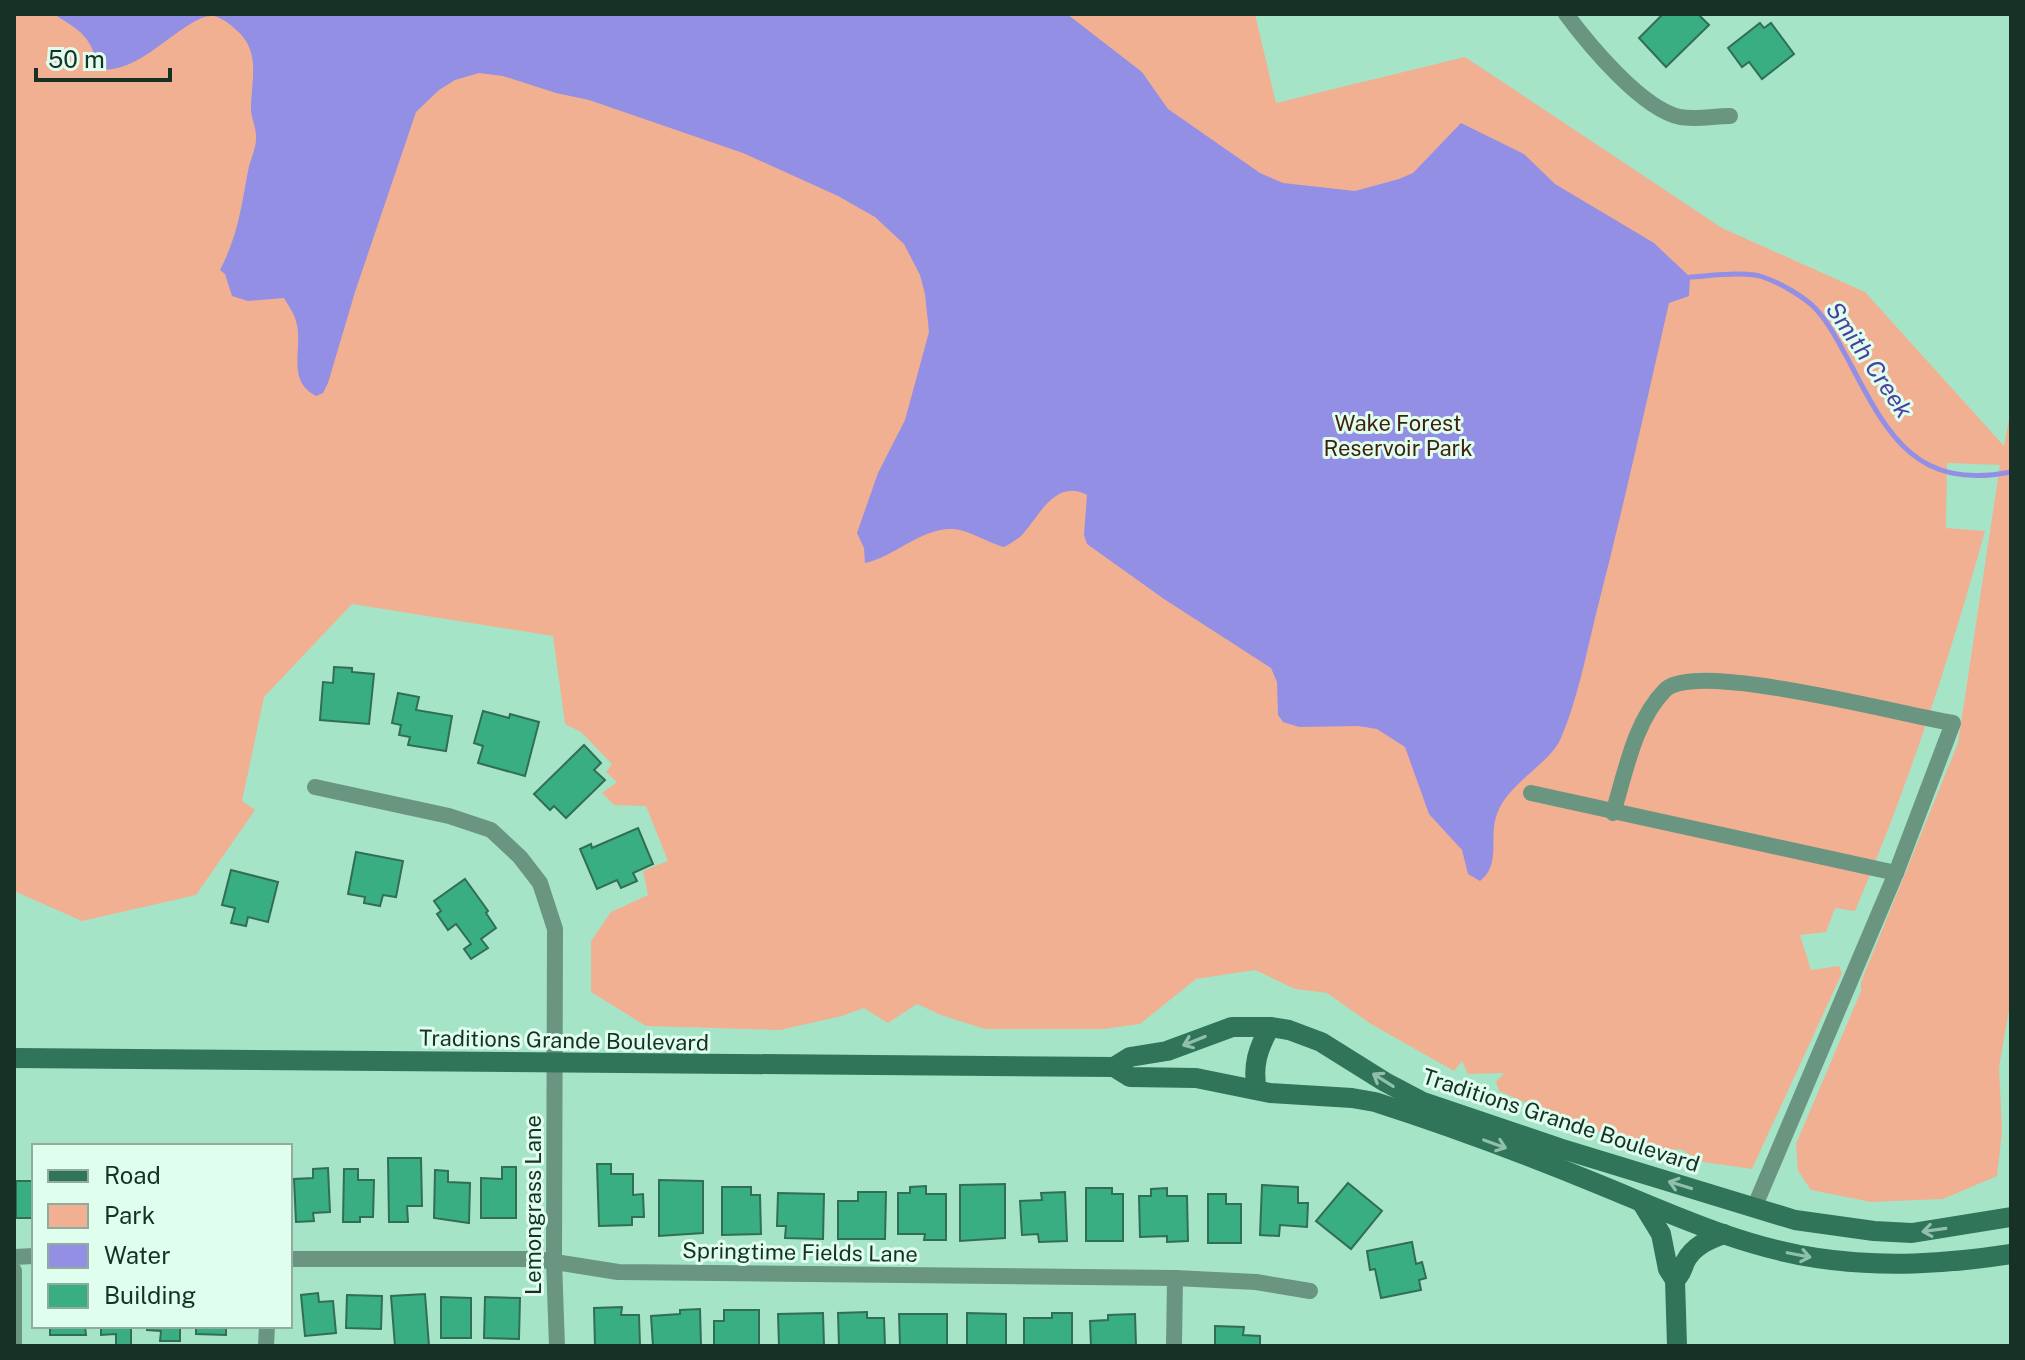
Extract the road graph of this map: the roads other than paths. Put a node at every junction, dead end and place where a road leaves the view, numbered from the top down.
1 (1566, 14) edge
2 (1730, 116) dead end
3 (315, 787) dead end
4 (1531, 793) dead end
5 (1613, 813) junction
6 (1896, 873) junction
7 (1270, 1027) junction
8 (14, 1058) edge
9 (554, 1064) junction
10 (1114, 1067) junction
11 (1257, 1090) junction
12 (1640, 1201) junction
13 (1754, 1208) junction
14 (2011, 1217) edge
15 (1724, 1234) junction
16 (2011, 1254) edge
17 (292, 1259) edge
18 (554, 1262) junction
19 (14, 1271) edge
20 (1175, 1278) junction
21 (1675, 1280) junction
22 (1310, 1291) dead end
23 (14, 1346) edge
24 (557, 1346) edge
25 (1174, 1346) edge
26 (1677, 1346) edge

1 - 2 street
3 - 9 street, Lemongrass Lane
4 - 5 street
5 - 6 street
5 - 6 street
6 - 13 street
7 -> 10 main road, Traditions Grande Boulevard
7 - 11 main road
13 -> 7 main road, Traditions Grande Boulevard
8 - 9 main road, Traditions Grande Boulevard
9 - 10 main road, Traditions Grande Boulevard
9 - 18 street, Lemongrass Lane
10 - 11 main road, Traditions Grande Boulevard
11 -> 12 main road, Traditions Grande Boulevard
12 - 15 main road, Traditions Grande Boulevard
12 - 21 main road
14 -> 13 main road, Traditions Grande Boulevard
15 -> 16 main road, Traditions Grande Boulevard
15 - 21 main road
17 - 18 street, Springtime Fields Lane
18 - 20 street, Springtime Fields Lane
18 - 24 street, Lemongrass Lane
19 - 23 street
20 - 22 street, Springtime Fields Lane
20 - 25 street
21 - 26 main road

